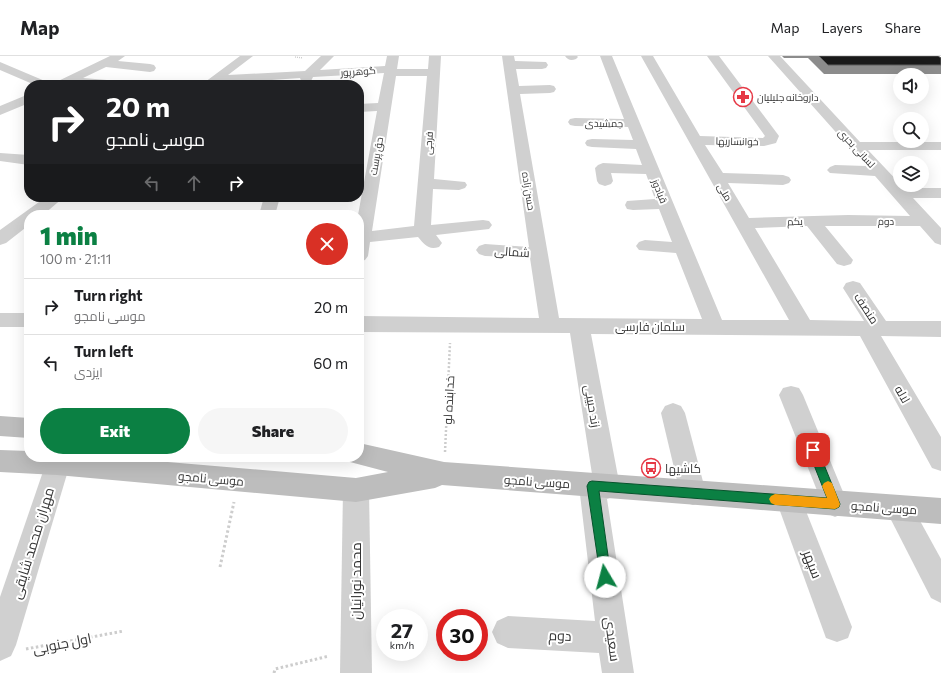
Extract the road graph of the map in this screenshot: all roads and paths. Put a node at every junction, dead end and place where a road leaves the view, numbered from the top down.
1 (119, 56) edge
2 (247, 56) edge
3 (328, 56) edge
4 (435, 56) edge
5 (606, 56) edge
6 (647, 56) edge
7 (713, 56) edge
8 (774, 56) edge
9 (108, 58) edge
10 (509, 60) edge
11 (542, 65) dead end
12 (0, 66) edge
13 (391, 66) edge
14 (150, 68) dead end
15 (724, 71) junction
16 (14, 72) junction
17 (434, 72) junction
18 (740, 72) dead end
19 (0, 77) edge
20 (228, 79) dead end
21 (34, 80) edge
22 (66, 80) edge
23 (215, 80) edge
24 (306, 80) edge
25 (550, 89) dead end
26 (514, 90) junction
27 (24, 101) edge
28 (384, 107) junction
29 (364, 108) edge
30 (0, 111) edge
31 (575, 122) dead end
32 (633, 123) junction
33 (696, 140) junction
34 (592, 143) dead end
35 (642, 145) junction
36 (856, 146) junction
37 (941, 146) edge
38 (0, 157) edge
39 (24, 159) edge
40 (652, 170) junction
41 (836, 170) dead end
42 (878, 171) junction
43 (718, 178) junction
44 (782, 180) dead end
45 (605, 181) dead end
46 (425, 184) junction
47 (459, 185) dead end
48 (899, 193) junction
49 (941, 193) edge
50 (49, 202) edge
51 (666, 204) junction
52 (633, 205) dead end
53 (39, 210) edge
54 (848, 220) joint
55 (24, 221) edge
56 (812, 221) junction
57 (925, 221) junction
58 (743, 223) junction
59 (364, 224) edge
60 (483, 225) dead end
61 (364, 236) edge
62 (428, 237) junction
63 (0, 238) edge
64 (941, 239) edge
65 (645, 246) dead end
66 (683, 248) junction
67 (485, 250) dead end
68 (539, 253) junction
69 (844, 260) dead end
70 (853, 288) dead end
71 (0, 320) edge
72 (24, 320) edge
73 (364, 324) edge
74 (451, 325) junction
75 (550, 326) junction
76 (579, 326) junction
77 (715, 327) junction
78 (804, 328) junction
79 (873, 328) junction
80 (941, 329) edge
81 (791, 395) dead end
82 (673, 413) dead end
83 (0, 426) edge
84 (24, 428) edge
85 (364, 455) edge
86 (941, 460) edge
87 (0, 461) edge
88 (24, 461) edge
89 (59, 462) edge
90 (68, 462) edge
91 (444, 474) junction
92 (238, 480) junction
93 (600, 486) junction
94 (356, 490) junction
95 (693, 493) junction
96 (789, 500) junction
97 (835, 504) junction
98 (898, 508) junction
99 (941, 512) edge
100 (220, 567) dead end
101 (941, 588) edge
102 (837, 627) dead end
103 (124, 630) dead end
104 (508, 632) dead end
105 (613, 638) junction
106 (12, 648) edge
107 (355, 661) edge
108 (274, 673) edge
109 (618, 673) edge

1 - 9 street
2 - 23 street
3 - 24 street
4 - 17 street, فرجی
5 - 32 street, قبادوز
6 - 33 street, ملی
7 - 15 street, خوانساریها
8 - 36 street, لسانی بحری
9 - 14 street
9 - 22 street
10 - 11 street
10 - 26 street, حسن زاده
12 - 16 street
13 - 17 street, گوهرپور
13 - 24 street, گوهرپور
13 - 28 street, حق پرست
15 - 18 street
15 - 33 street, خوانساریها
16 - 19 street
16 - 21 street
17 - 46 street, فرجی
20 - 24 street, گوهرپور
25 - 26 street
26 - 68 street, حسن زاده
27 - 30 street
28 - 29 street
28 - 59 street, حق پرست
31 - 32 street, جمشیدی
32 - 35 street, قبادوز
33 - 43 street, ملی
34 - 35 street
35 - 40 street, قبادوز
36 - 37 street
36 - 42 street, لسانی بحری
38 - 39 street
40 - 45 street
40 - 51 street, قبادوز
41 - 42 street
42 - 48 street, لسانی بحری
43 - 44 street
43 - 58 street, ملی
46 - 47 street
46 - 62 street, فرجی
48 - 49 street
48 - 57 street, لسانی بحری
50 - 53 street
51 - 52 street
51 - 66 street, قبادوز
54 - 56 street, یکم
54 - 57 street, دوم
55 - 63 street
56 - 58 street, یکم
56 - 69 street
57 - 64 street, لسانی بحری
58 - 78 street, ملی
60 - 62 street
61 - 62 street
65 - 66 street
66 - 77 street, قبادوز
67 - 68 street, شمالی
68 - 75 street, حسن زاده
70 - 79 street, منصف
71 - 72 street
73 - 74 street, سلمان فارسی
74 - 75 street, سلمان فارسی
74 - 91 path, خدابنده لو
75 - 76 street, سلمان فارسی
76 - 77 street, سلمان فارسی
76 - 93 street, زند حبیبی
77 - 78 street, سلمان فارسی
78 - 79 street, سلمان فارسی
79 - 80 street, سلمان فارسی
79 - 86 street, لاله
81 - 97 street
82 - 95 street
83 - 84 main road
85 - 91 main road, موسی نامجو
87 - 88 main road, موسی نامجو
89 - 106 street, مهران محمد شایقی
90 - 92 main road, موسی نامجو
91 - 93 main road, موسی نامجو
91 - 94 main road, موسی نامجو
92 - 94 main road, موسی نامجو
92 - 100 path
93 - 95 main road, موسی نامجو
93 - 105 street, سعیدی
94 - 107 street, محمد نورانیان
95 - 96 main road, موسی نامجو
96 - 97 main road, موسی نامجو
96 - 102 street, سپهر
97 - 98 main road, موسی نامجو
98 - 99 main road, موسی نامجو
98 - 101 street
103 - 106 path, اول جنوبی
104 - 105 street, دوم
105 - 109 street, سعیدی
107 - 108 path

